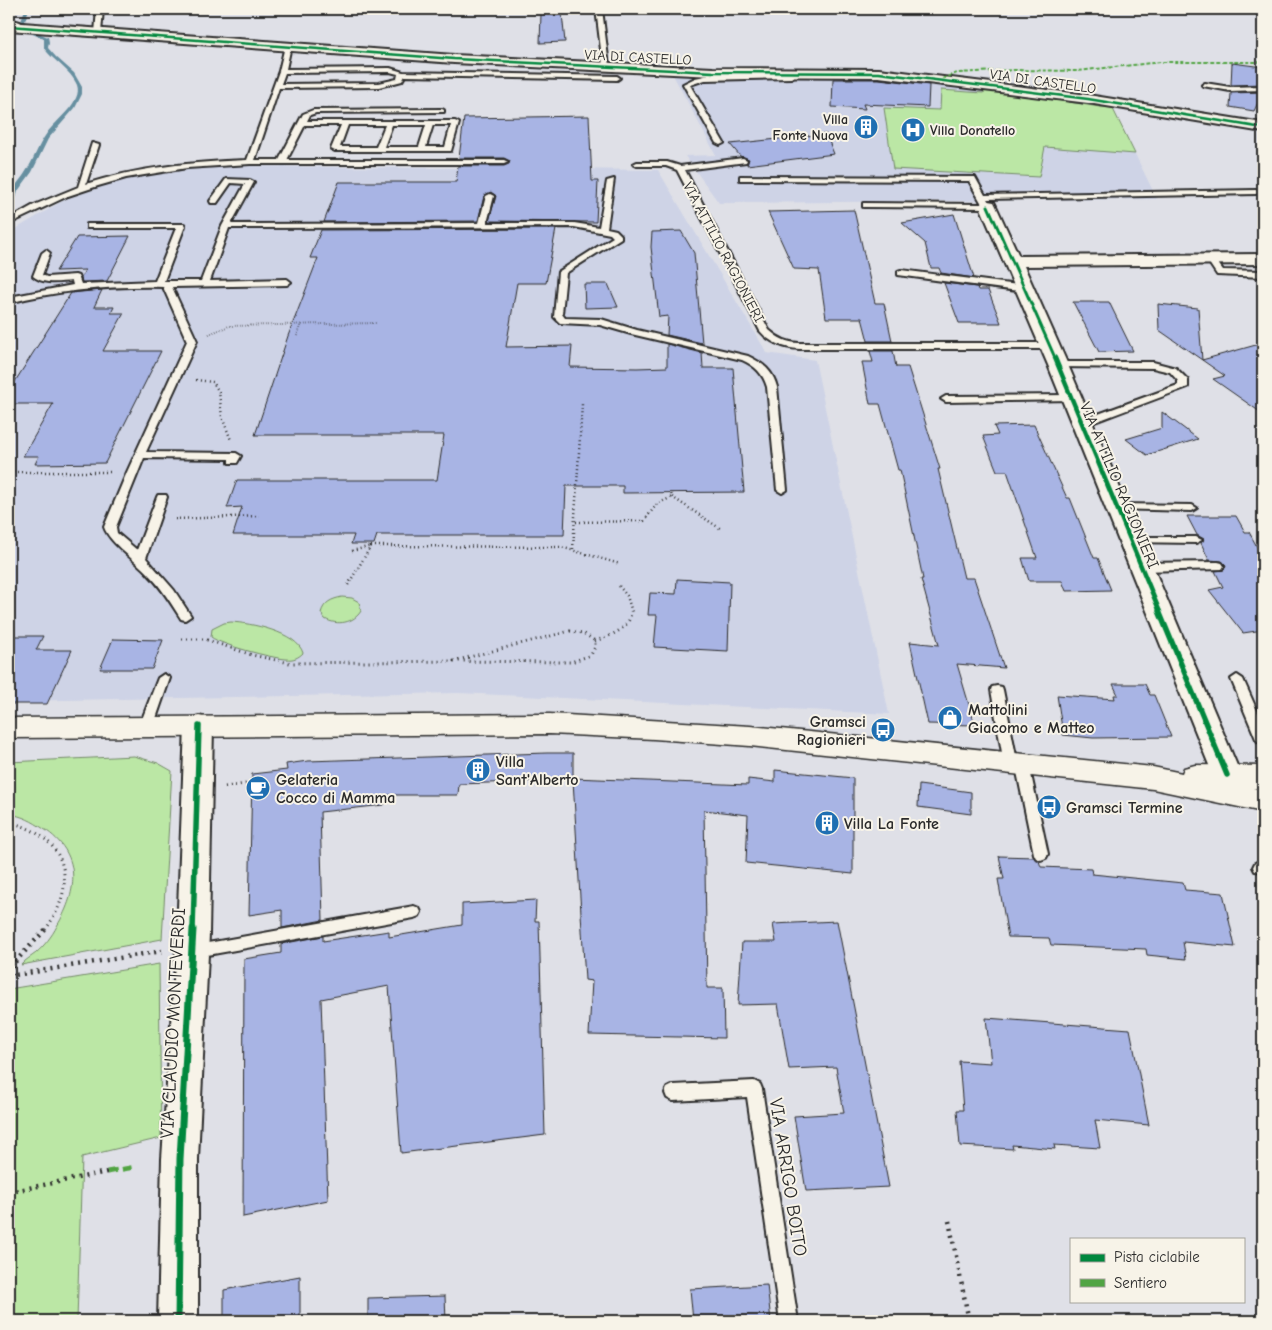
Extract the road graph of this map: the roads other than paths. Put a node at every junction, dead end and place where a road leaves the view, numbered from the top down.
1 (100, 9) edge
2 (600, 9) edge
3 (10, 24) edge
4 (98, 33) junction
5 (288, 46) junction
6 (606, 66) junction
7 (282, 71) junction
8 (796, 71) junction
9 (401, 74) junction
10 (617, 78) dead end
11 (1205, 85) dead end
12 (277, 86) junction
13 (1263, 88) edge
14 (442, 111) dead end
15 (303, 123) junction
16 (345, 123) junction
17 (389, 123) junction
18 (430, 123) junction
19 (1263, 128) edge
20 (720, 143) dead end
21 (95, 145) dead end
22 (379, 148) junction
23 (422, 148) junction
24 (743, 160) dead end
25 (250, 162) junction
26 (282, 162) junction
27 (504, 162) dead end
28 (637, 164) dead end
29 (680, 168) junction
30 (744, 178) dead end
31 (611, 181) dead end
32 (80, 189) junction
33 (1256, 192) dead end
34 (490, 196) dead end
35 (214, 201) dead end
36 (985, 202) junction
37 (866, 205) dead end
38 (9, 222) edge
39 (482, 225) junction
40 (90, 226) dead end
41 (226, 226) junction
42 (603, 228) junction
43 (46, 253) dead end
44 (1263, 259) edge
45 (1211, 260) junction
46 (1013, 261) junction
47 (901, 273) dead end
48 (1263, 274) edge
49 (287, 282) dead end
50 (205, 283) junction
51 (162, 284) junction
52 (77, 286) junction
53 (1025, 289) junction
54 (9, 300) edge
55 (1054, 356) junction
56 (1071, 398) junction
57 (946, 399) dead end
58 (1080, 420) junction
59 (141, 455) junction
60 (235, 458) road end
61 (782, 490) dead end
62 (162, 497) dead end
63 (1116, 507) junction
64 (1192, 508) dead end
65 (1130, 540) junction
66 (1196, 540) dead end
67 (140, 558) junction
68 (1218, 566) dead end
69 (1141, 567) junction
70 (185, 616) dead end
71 (164, 678) dead end
72 (1236, 679) dead end
73 (997, 690) dead end
74 (199, 726) junction
75 (9, 728) edge
76 (146, 728) junction
77 (1263, 739) edge
78 (1016, 765) junction
79 (1227, 775) junction
80 (1263, 777) edge
81 (1153, 778) junction
82 (1263, 801) edge
83 (1041, 854) dead end
84 (414, 912) dead end
85 (192, 949) junction
86 (673, 1093) dead end
87 (178, 1321) edge
88 (789, 1321) edge

1 - 4 lane
2 - 6 lane
3 - 4 street, VIA DI CASTELLO
4 - 5 street, VIA DI CASTELLO
5 - 6 street, VIA DI CASTELLO
5 - 7 lane
6 - 8 street, VIA DI CASTELLO
7 - 9 lane
7 - 12 lane
8 - 19 street, VIA DI CASTELLO
8 - 20 lane
9 - 10 lane
9 - 12 lane
11 - 13 lane
12 - 25 lane
14 - 15 lane
15 - 16 lane
15 - 26 lane
16 - 17 lane
16 - 22 lane
17 - 18 lane
17 - 22 lane
18 - 23 lane
18 - 23 lane
21 - 32 lane
22 - 23 lane
24 - 29 lane
25 - 26 lane
25 - 32 lane
26 - 27 lane
28 - 29 lane, VIA ATTILIO RAGIONIERI
29 - 55 lane, VIA ATTILIO RAGIONIERI
30 - 36 lane
31 - 42 lane
32 - 38 lane
33 - 36 lane
34 - 39 lane
35 - 41 lane
36 - 37 lane
36 - 46 street, VIA ATTILIO RAGIONIERI
39 - 41 lane
39 - 42 lane
40 - 51 lane
41 - 50 lane
42 - 61 lane
43 - 52 lane
44 - 45 street
45 - 46 street
45 - 48 lane
46 - 53 street, VIA ATTILIO RAGIONIERI
47 - 53 lane
49 - 50 lane
50 - 51 lane
51 - 52 lane
51 - 59 lane
52 - 54 lane
53 - 55 street, VIA ATTILIO RAGIONIERI
55 - 56 street, VIA ATTILIO RAGIONIERI
55 - 58 lane
56 - 57 lane
56 - 58 street, VIA ATTILIO RAGIONIERI
58 - 63 street, VIA ATTILIO RAGIONIERI
59 - 60 lane
59 - 67 lane
62 - 67 lane
63 - 64 lane
63 - 65 street, VIA ATTILIO RAGIONIERI
65 - 66 lane
65 - 69 street, VIA ATTILIO RAGIONIERI
67 - 70 lane
68 - 69 lane
69 - 79 street, VIA ATTILIO RAGIONIERI
71 - 76 lane
72 - 77 lane
73 - 78 lane
74 - 76 main road
74 - 78 main road
74 - 85 street, VIA CLAUDIO MONTEVERDI
75 - 76 main road
78 - 81 main road
78 - 83 lane
79 - 80 main road
79 - 81 main road
81 - 82 main road
84 - 85 lane, VIA CLAUDIO MONTEVERDI
85 - 87 street, VIA CLAUDIO MONTEVERDI
86 - 88 lane, VIA ARRIGO BOITO

